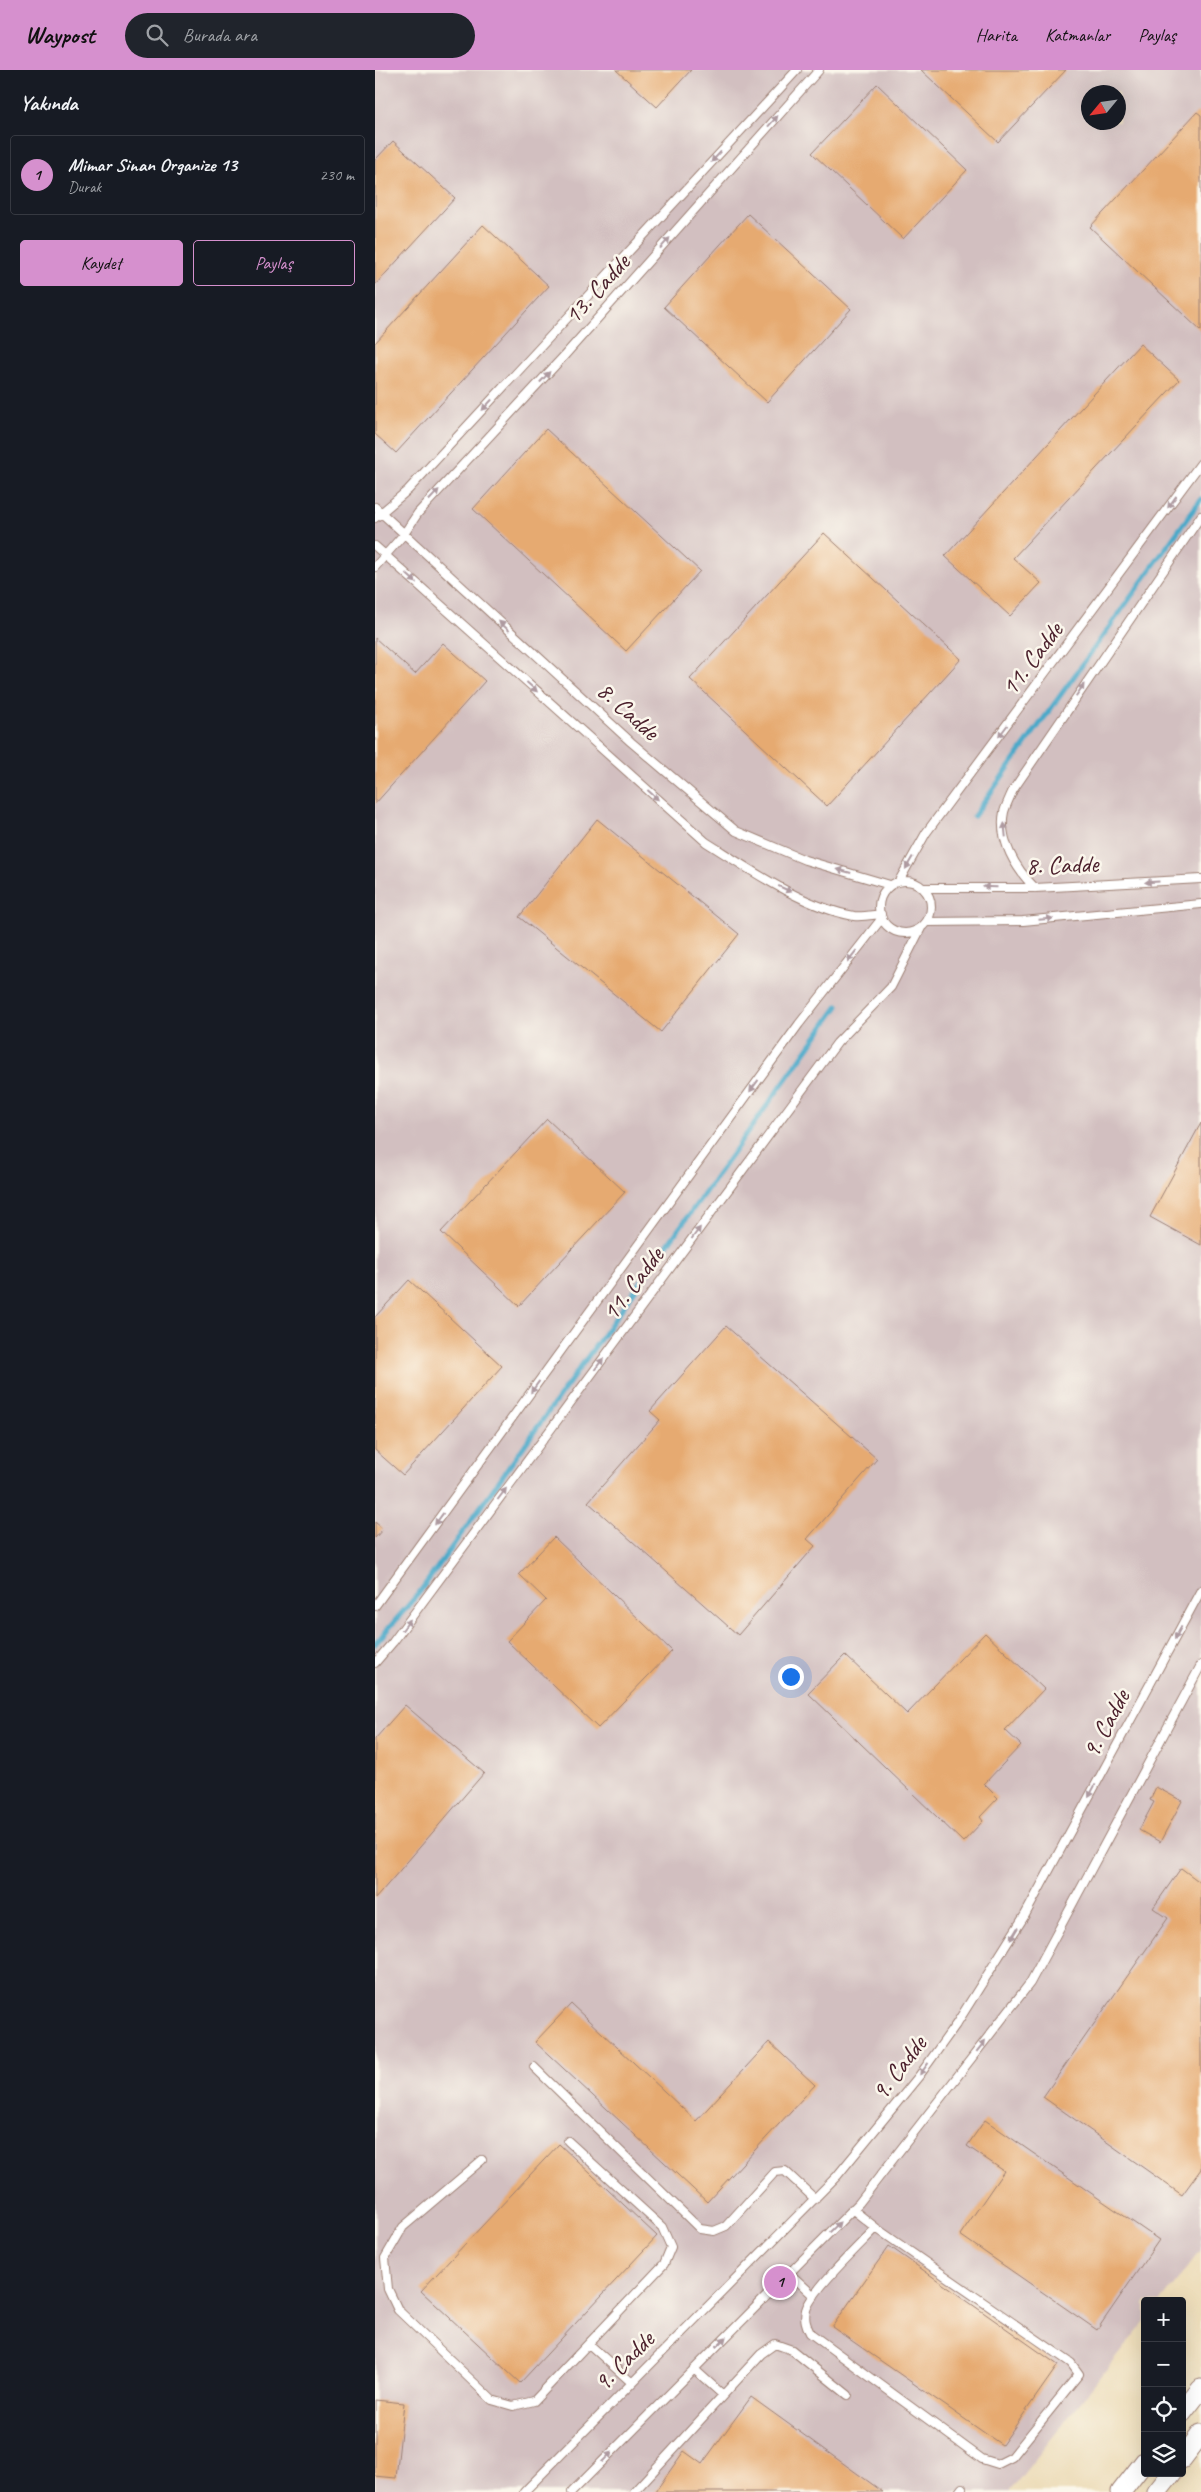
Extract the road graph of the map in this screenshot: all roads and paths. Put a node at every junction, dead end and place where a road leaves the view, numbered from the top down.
1 (797, 70) edge
2 (819, 70) edge
3 (1201, 463) edge
4 (377, 512) edge
5 (1201, 516) edge
6 (404, 534) junction
7 (375, 546) edge
8 (386, 556) junction
9 (375, 567) edge
10 (1201, 879) edge
11 (899, 881) junction
12 (890, 885) junction
13 (924, 888) junction
14 (1035, 888) junction
15 (1201, 904) edge
16 (881, 916) junction
17 (927, 922) junction
18 (921, 928) junction
19 (1201, 1590) edge
20 (375, 1606) edge
21 (375, 1663) edge
22 (1201, 1665) edge
23 (534, 2067) dead end
24 (568, 2141) dead end
25 (482, 2160) dead end
26 (815, 2199) junction
27 (853, 2209) junction
28 (876, 2228) junction
29 (789, 2273) junction
30 (813, 2296) junction
31 (589, 2344) junction
32 (694, 2369) junction
33 (631, 2382) junction
34 (1201, 2389) edge
35 (723, 2395) junction
36 (848, 2396) dead end
37 (1186, 2408) edge
38 (1201, 2434) edge
39 (1186, 2454) edge
40 (1141, 2467) edge
41 (1169, 2477) edge
42 (524, 2492) edge
43 (572, 2492) edge
44 (634, 2492) edge
45 (1121, 2492) edge
46 (1157, 2492) edge

1 -> 4 lane, 13. Cadde
6 -> 2 lane, 13. Cadde
3 -> 11 lane, 11. Cadde
4 - 6 lane, 8. Cadde
14 -> 5 lane
6 - 8 lane, 13. Cadde
12 -> 6 lane, 8. Cadde
7 - 8 lane, 8. Cadde
8 - 9 lane
8 -> 16 lane, 8. Cadde
10 -> 14 lane, 8. Cadde
11 - 12 lane
11 - 13 lane
12 - 16 lane
14 -> 13 lane, 8. Cadde
13 - 17 lane
17 -> 15 lane, 8. Cadde
16 - 18 lane
16 -> 20 lane, 11. Cadde
17 - 18 lane
21 -> 18 lane, 11. Cadde
19 -> 26 lane, 9. Cadde
27 -> 22 lane, 9. Cadde
23 - 26 lane
24 - 31 lane
25 - 31 lane
26 - 33 lane, 9. Cadde
27 - 28 lane
29 -> 27 lane, 9. Cadde
28 - 30 lane
28 - 30 lane
29 - 30 lane
32 -> 29 lane, 9. Cadde
31 - 33 lane
32 - 35 lane
43 -> 32 lane, 9. Cadde
33 - 42 lane, 9. Cadde
34 - 37 street
35 - 36 lane
35 - 44 lane
38 - 39 street
40 - 45 street
41 - 46 street

